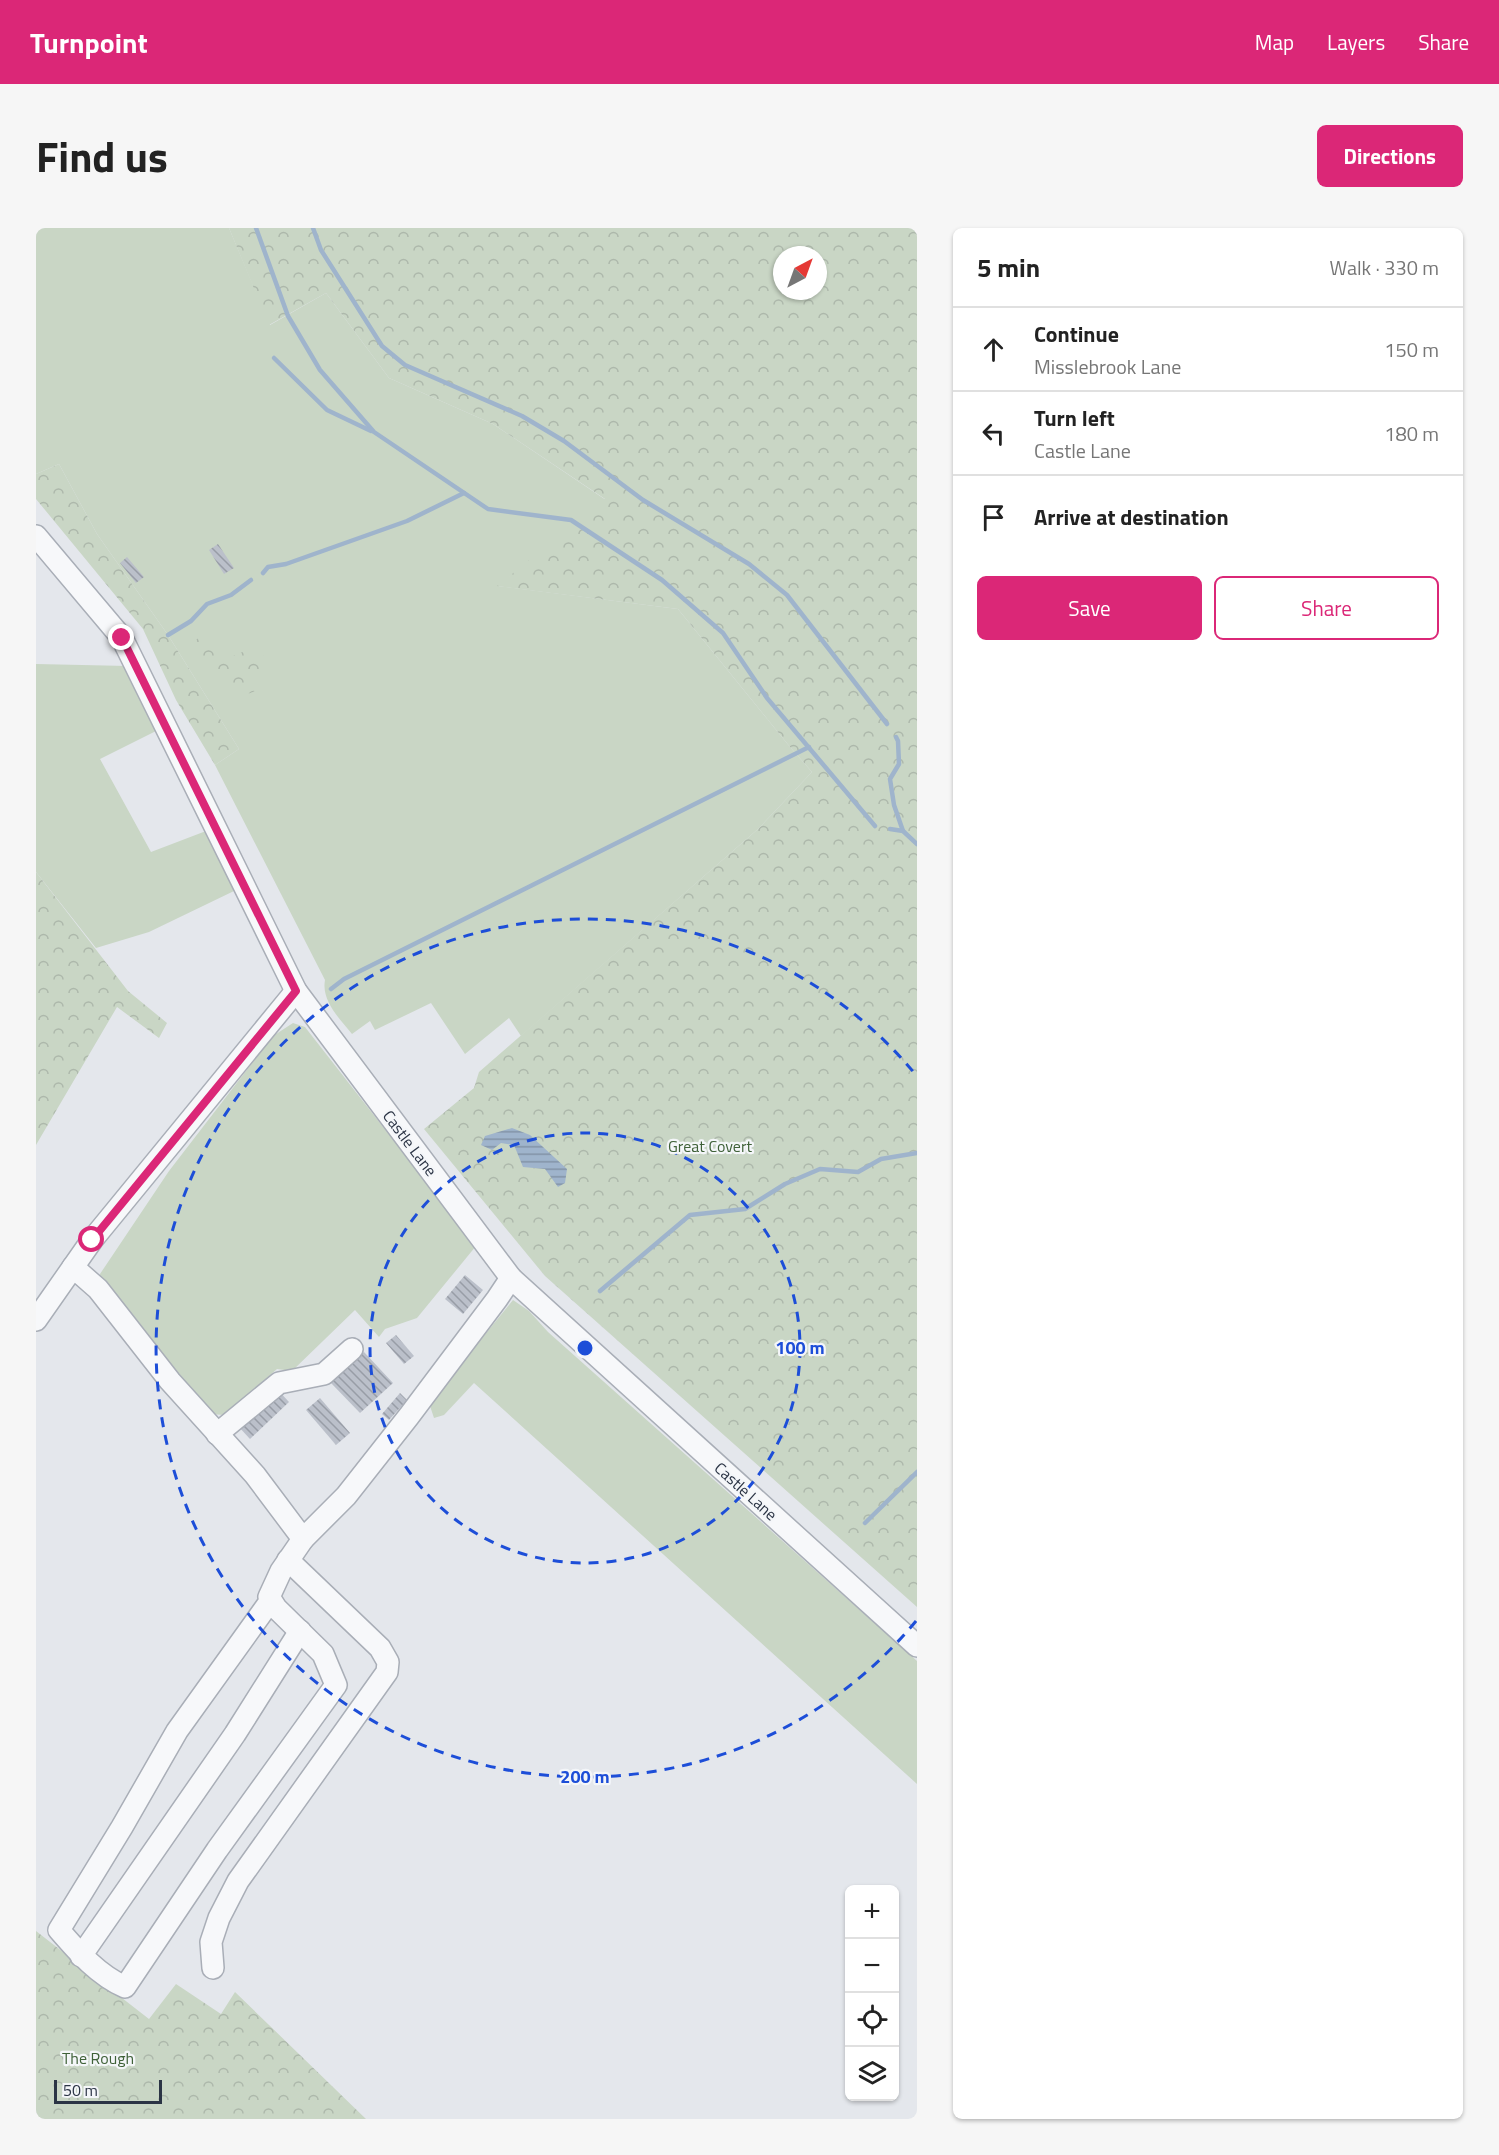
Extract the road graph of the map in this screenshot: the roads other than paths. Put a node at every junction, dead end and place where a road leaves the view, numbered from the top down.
1 (36, 536) edge
2 (296, 991) junction
3 (73, 1267) junction
4 (511, 1278) junction
5 (36, 1320) edge
6 (352, 1349) dead end
7 (217, 1434) junction
8 (303, 1539) junction
9 (288, 1560) junction
10 (271, 1600) junction
11 (300, 1631) junction
12 (917, 1646) edge
13 (81, 1956) junction
14 (213, 1968) dead end

1 - 2 street, Castle Lane
2 - 3 street
2 - 4 street, Castle Lane
3 - 5 street
3 - 7 street
4 - 8 street
4 - 12 street, Castle Lane
6 - 7 street
7 - 8 street
8 - 9 street
9 - 10 street
9 - 14 street
10 - 11 street
10 - 13 street
11 - 13 street
11 - 13 street

